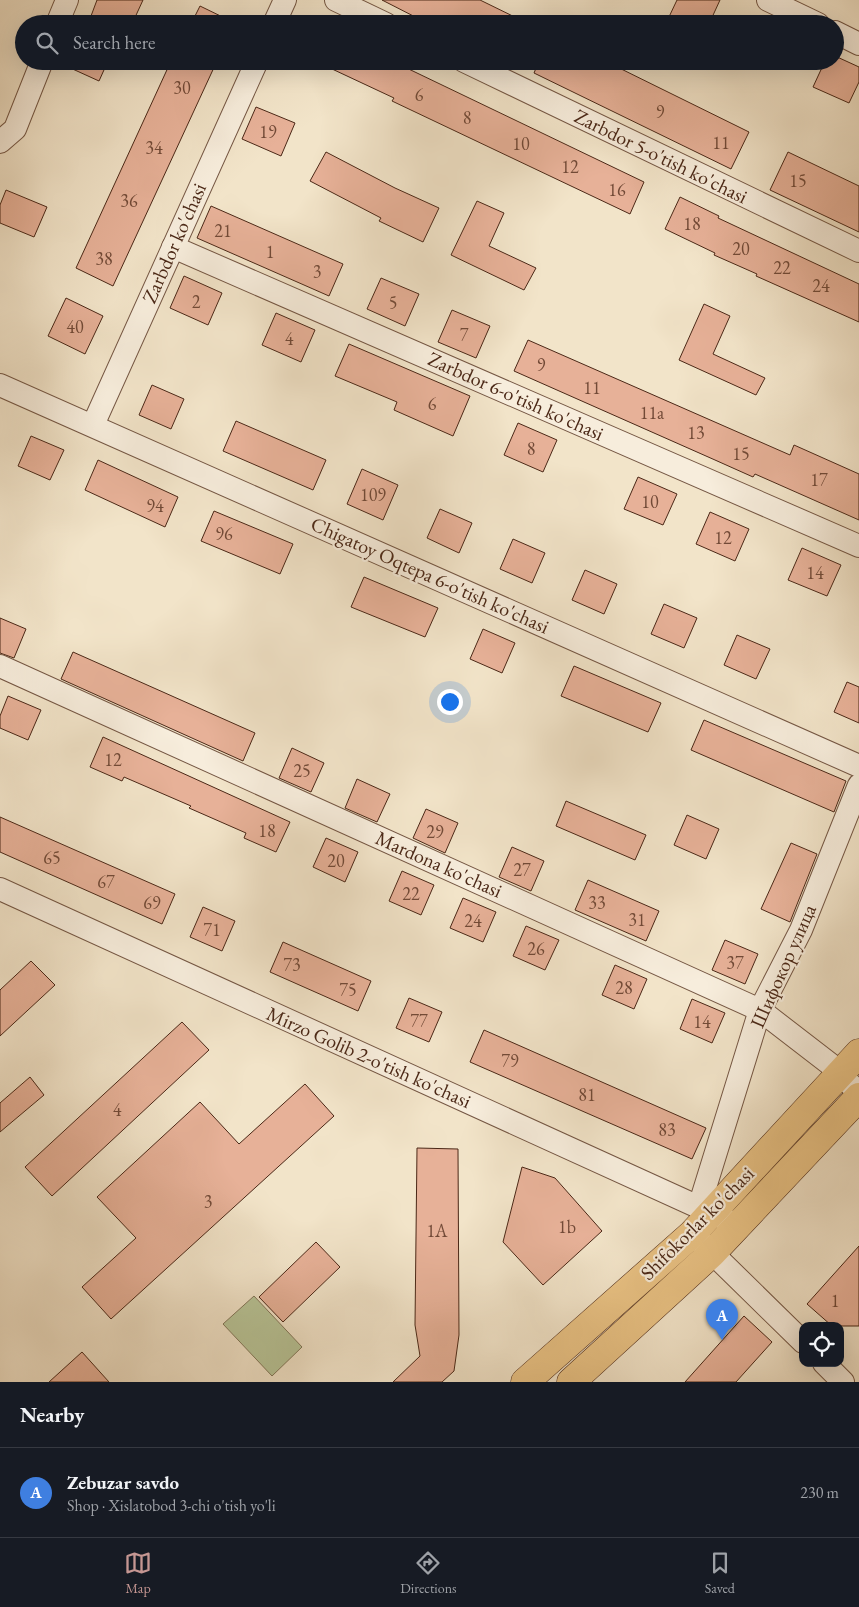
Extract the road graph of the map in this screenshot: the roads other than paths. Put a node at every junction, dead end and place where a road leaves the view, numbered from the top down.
1 (67, 0) edge
2 (285, 0) edge
3 (336, 0) edge
4 (768, 0) edge
5 (61, 15) edge
6 (278, 15) edge
7 (367, 15) edge
8 (799, 15) edge
9 (844, 36) edge
10 (859, 44) edge
11 (39, 70) edge
12 (253, 70) edge
13 (483, 70) edge
14 (0, 142) edge
15 (173, 246) junction
16 (859, 251) edge
17 (0, 385) edge
18 (93, 425) junction
19 (859, 546) edge
20 (0, 666) edge
21 (859, 766) edge
22 (859, 785) edge
23 (0, 889) edge
24 (760, 1010) junction
25 (859, 1053) edge
26 (840, 1073) junction
27 (859, 1093) edge
28 (859, 1097) edge
29 (705, 1210) junction
30 (739, 1225) junction
31 (692, 1234) junction
32 (712, 1253) junction
33 (799, 1338) edge
34 (828, 1367) edge
35 (525, 1382) edge
36 (571, 1382) edge
37 (843, 1382) edge

1 - 5 street
2 - 6 street
3 - 7 street
4 - 8 street
9 - 10 street
11 - 14 street
12 - 15 street, Zarbdor ko'chasi
13 - 16 street, Zarbdor 5-o'tish ko'chasi
15 - 18 street, Zarbdor ko'chasi
15 - 19 street, Zarbdor 6-o'tish ko'chasi
17 - 18 street, Chigatoy Oqtepa 6-o'tish ko'chasi
18 - 21 street, Chigatoy Oqtepa 6-o'tish ko'chasi
20 - 24 street, Mardona ko'chasi
22 - 24 street, Шифокор улица
23 - 29 street, Mirzo Golib 2-o'tish ko'chasi
24 - 26 street, Mardona ko'chasi
24 - 29 street, Шифокор улица
25 - 26 main road, Shifokorlar ko'chasi
26 - 27 street, Mardona ko'chasi
26 - 29 main road, Shifokorlar ko'chasi
28 - 30 main road, Shifokorlar ko'chasi
29 - 30 street, Mirzo Golib 2-o'tish ko'chasi
29 - 31 main road, Shifokorlar ko'chasi
30 - 32 main road, Shifokorlar ko'chasi
31 - 32 street
31 - 35 main road, Shifokorlar ko'chasi
32 - 33 street
32 - 36 main road, Shifokorlar ko'chasi
34 - 37 street

